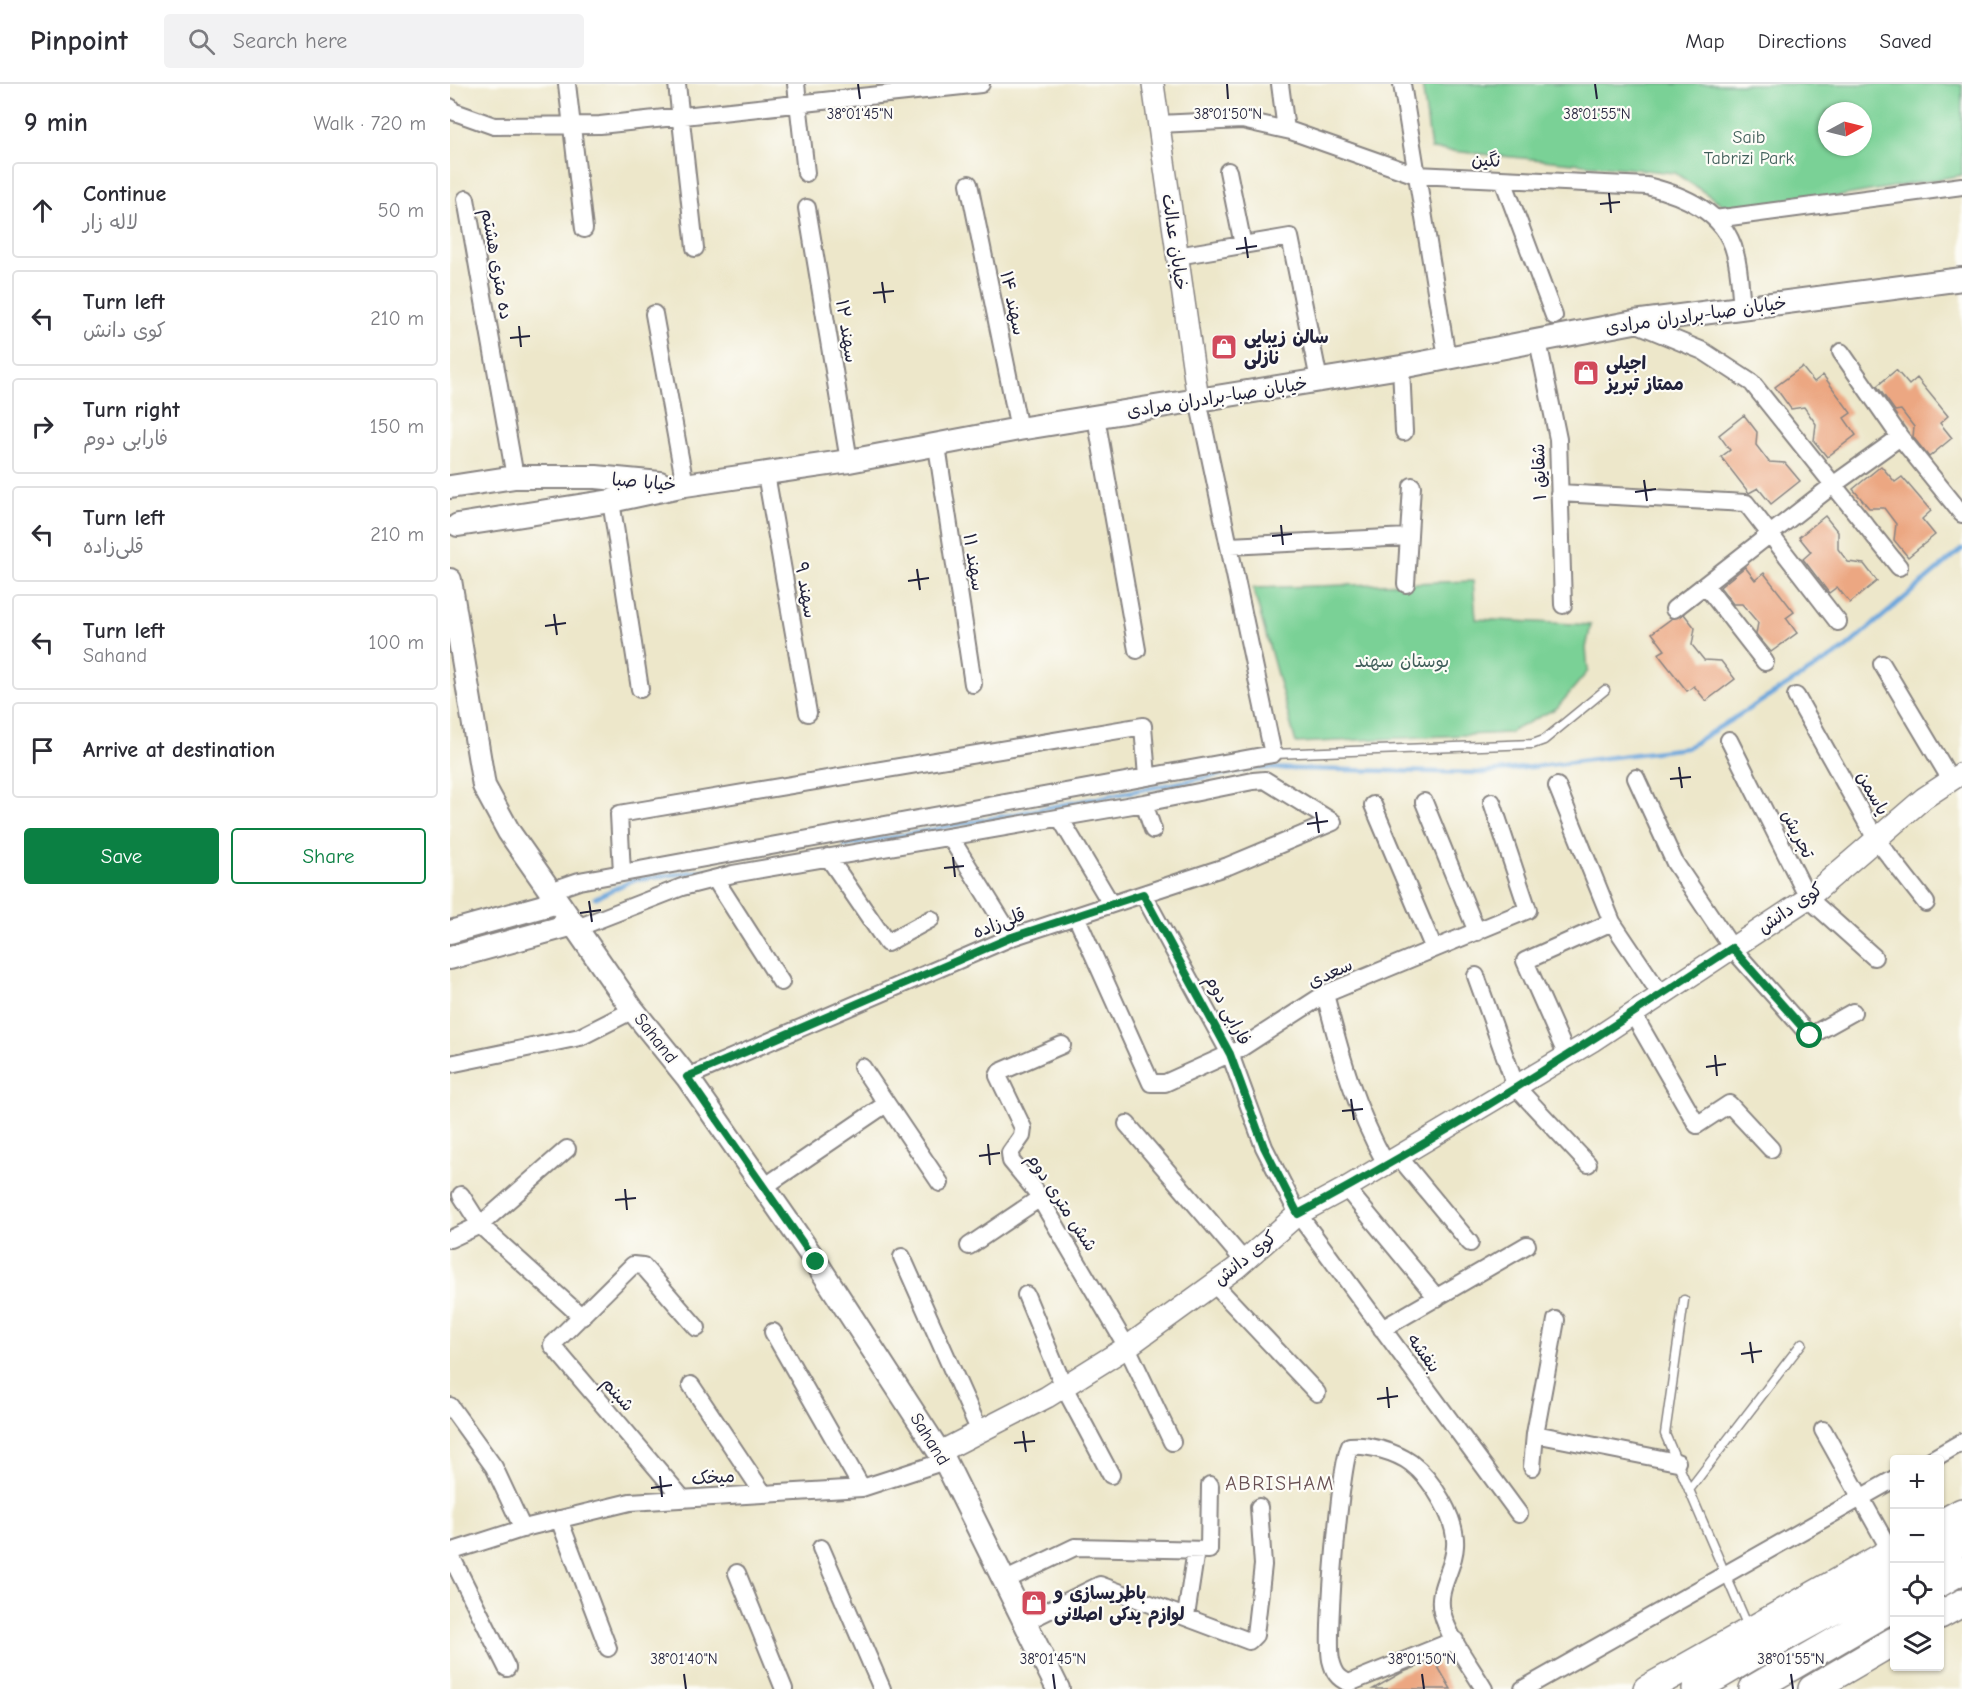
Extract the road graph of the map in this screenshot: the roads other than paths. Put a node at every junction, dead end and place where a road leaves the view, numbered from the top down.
1 (567, 84) edge
2 (677, 84) edge
3 (796, 84) edge
4 (981, 84) edge
5 (1153, 84) edge
6 (1280, 84) edge
7 (1402, 84) edge
8 (911, 87) edge
9 (798, 103) junction
10 (450, 107) edge
11 (681, 116) junction
12 (1159, 124) junction
13 (570, 125) junction
14 (1286, 130) junction
15 (1228, 171) dead end
16 (806, 173) dead end
17 (1416, 175) junction
18 (1503, 180) junction
19 (969, 184) dead end
20 (1962, 186) edge
21 (466, 199) dead end
22 (807, 208) dead end
23 (1715, 219) junction
24 (584, 229) dead end
25 (1243, 245) junction
26 (695, 248) dead end
27 (1177, 256) junction
28 (1962, 279) edge
29 (1742, 308) junction
30 (654, 315) dead end
31 (1554, 316) dead end
32 (1634, 322) junction
33 (1538, 341) junction
34 (1840, 352) dead end
35 (1447, 358) junction
36 (1401, 367) junction
37 (1319, 380) junction
38 (1198, 400) junction
39 (1096, 417) junction
40 (1019, 429) junction
41 (1404, 432) dead end
42 (1900, 437) junction
43 (937, 446) junction
44 (849, 461) junction
45 (766, 474) junction
46 (515, 477) junction
47 (685, 485) junction
48 (1833, 485) junction
49 (1412, 486) dead end
50 (450, 487) edge
51 (1559, 493) junction
52 (611, 501) junction
53 (1962, 514) edge
54 (454, 529) edge
55 (1769, 535) junction
56 (1408, 537) junction
57 (1230, 546) junction
58 (1899, 567) dead end
59 (1406, 584) dead end
60 (1705, 585) junction
61 (451, 593) edge
62 (1563, 605) dead end
63 (1674, 609) dead end
64 (1838, 622) dead end
65 (1137, 650) dead end
66 (1765, 662) dead end
67 (1882, 663) dead end
68 (974, 684) dead end
69 (640, 689) dead end
70 (1605, 690) dead end
71 (1796, 696) dead end
72 (808, 713) dead end
73 (1729, 740) dead end
74 (1273, 754) junction
75 (1147, 777) junction
76 (1957, 777) edge
77 (1636, 778) dead end
78 (1557, 786) dead end
79 (1424, 802) dead end
80 (1492, 802) dead end
81 (1144, 803) junction
82 (1373, 805) dead end
83 (1060, 818) junction
84 (1153, 830) dead end
85 (950, 837) junction
86 (1876, 839) junction
87 (828, 857) junction
88 (622, 873) junction
89 (715, 879) junction
90 (1143, 894) junction
91 (554, 897) junction
92 (1808, 898) junction
93 (1926, 903) dead end
94 (1111, 904) junction
95 (1076, 916) junction
96 (932, 919) dead end
97 (1612, 922) junction
98 (575, 926) junction
99 (450, 932) edge
100 (1477, 932) junction
101 (1012, 937) junction
102 (1732, 948) junction
103 (1434, 949) junction
104 (1874, 957) dead end
105 (450, 958) edge
106 (1476, 976) dead end
107 (781, 982) dead end
108 (1325, 994) junction
109 (1661, 995) junction
110 (633, 1010) junction
111 (1853, 1012) dead end
112 (1633, 1014) junction
113 (1062, 1045) dead end
114 (1230, 1054) junction
115 (1567, 1056) junction
116 (450, 1064) edge
117 (862, 1067) dead end
118 (687, 1077) junction
119 (1516, 1087) junction
120 (886, 1104) junction
121 (1127, 1124) dead end
122 (567, 1149) dead end
123 (1771, 1149) dead end
124 (1393, 1161) junction
125 (1588, 1164) dead end
126 (940, 1183) dead end
127 (764, 1187) junction
128 (1346, 1188) junction
129 (461, 1196) dead end
130 (1040, 1198) junction
131 (1298, 1214) junction
132 (480, 1225) junction
133 (450, 1239) edge
134 (1470, 1243) dead end
135 (1527, 1245) dead end
136 (969, 1246) dead end
137 (902, 1257) dead end
138 (1244, 1261) junction
139 (1214, 1284) junction
140 (1026, 1295) dead end
141 (1437, 1298) junction
142 (1684, 1300) dead end
143 (582, 1317) junction
144 (1557, 1320) dead end
145 (697, 1328) dead end
146 (1382, 1329) junction
147 (773, 1332) dead end
148 (1802, 1343) dead end
149 (1127, 1347) junction
150 (691, 1386) dead end
151 (1064, 1387) junction
152 (1317, 1393) dead end
153 (450, 1406) edge
154 (1823, 1430) dead end
155 (980, 1432) junction
156 (1535, 1434) junction
157 (1172, 1442) dead end
158 (1962, 1442) edge
159 (1939, 1455) edge
160 (942, 1457) junction
161 (1677, 1462) junction
162 (1532, 1467) dead end
163 (1111, 1475) dead end
164 (1890, 1481) edge
165 (1210, 1485) dead end
166 (862, 1488) junction
167 (1689, 1490) junction
168 (763, 1493) junction
169 (1861, 1497) junction
170 (683, 1499) junction
171 (1259, 1506) dead end
172 (1962, 1512) edge
173 (1519, 1514) dead end
174 (559, 1519) junction
175 (1944, 1522) edge
176 (523, 1529) junction
177 (1962, 1541) edge
178 (821, 1548) dead end
179 (1196, 1550) junction
180 (1944, 1552) edge
181 (450, 1553) edge
182 (1890, 1554) edge
183 (1890, 1562) edge
184 (1890, 1562) edge
185 (1962, 1570) edge
186 (737, 1573) dead end
187 (1726, 1575) junction
188 (1944, 1580) edge
189 (1004, 1581) junction
190 (1962, 1603) edge
191 (1890, 1609) edge
192 (1944, 1613) edge
193 (1186, 1616) junction
194 (1025, 1622) junction
195 (1751, 1632) junction
196 (1455, 1640) junction
197 (1890, 1643) edge
198 (608, 1648) dead end
199 (507, 1668) dead end
200 (784, 1689) edge
201 (882, 1689) edge
202 (1058, 1689) edge
203 (1484, 1689) edge
204 (1523, 1689) edge
205 (1647, 1689) edge
206 (1696, 1689) edge
207 (1753, 1689) edge
208 (1812, 1689) edge

1 - 13 street
2 - 11 street
3 - 9 street
4 - 8 street
5 - 12 street, خیابان عدالت
6 - 14 street
7 - 17 street
8 - 9 street
9 - 11 street
9 - 16 street
10 - 13 street
11 - 13 street
11 - 26 street
12 - 14 street, نگین
12 - 27 street, خیابان عدالت
13 - 24 street
14 - 17 street, نگین
15 - 25 street
17 - 18 street, نگین
17 - 35 street
18 - 23 street, نگین
18 - 31 street
19 - 40 street, سهند ۱۴
20 - 23 street
21 - 46 street, ده متری هشتم
22 - 44 street, سهند ۱۲
23 - 29 street, نگین
25 - 27 street
25 - 37 street
27 - 38 street, خیابان عدالت
28 - 29 main road, خیابان صبا-برادران مرادی
29 - 32 main road, خیابان صبا-برادران مرادی
30 - 47 street
32 - 33 main road, خیابان صبا-برادران مرادی
32 - 48 street
33 - 35 main road, خیابان صبا-برادران مرادی
33 - 51 street, شقایق ۱
34 - 42 street
35 - 36 main road, خیابان صبا-برادران مرادی
36 - 37 main road, خیابان صبا-برادران مرادی
36 - 41 street
37 - 38 main road, خیابان صبا-برادران مرادی
38 - 39 main road, خیابان صبا-برادران مرادی
38 - 57 street
39 - 40 main road, خیابان صبا-برادران مرادی
39 - 65 street
40 - 43 main road, خیابان صبا-برادران مرادی
42 - 48 street
42 - 53 street
43 - 44 main road, خیابان صبا-برادران مرادی
43 - 68 street, سهند ۱۱
44 - 45 main road, خیابان صبا-برادران مرادی
45 - 47 main road, خیابان صبا-برادران مرادی
45 - 72 street, سهند ۹
46 - 47 main road, خیابا صبا
46 - 50 main road, خیابا صبا
47 - 52 main road, خیابا صبا
48 - 55 street
48 - 58 street
49 - 56 street
50 - 54 main road
51 - 55 street
51 - 62 street, شقایق ۱
52 - 54 main road, خیابا صبا
52 - 69 street
55 - 60 street
55 - 64 street
56 - 57 street
56 - 59 street
57 - 74 street
60 - 63 street
60 - 66 street
61 - 91 main road, Sahand
67 - 76 street
70 - 74 lane
71 - 86 street, یاسمن
73 - 92 street, تجریش
74 - 75 street
75 - 88 street
75 - 88 street
76 - 86 street, کوی دانش
77 - 102 street
78 - 97 street
79 - 100 street
80 - 100 street, سعدی
81 - 83 street
81 - 84 street
81 - 90 street, قلی‌زاده
82 - 103 street
83 - 85 street
83 - 94 street
85 - 87 street
85 - 101 street
86 - 92 street, کوی دانش
86 - 93 street, یاسمن
87 - 89 street
87 - 96 street
88 - 91 street
89 - 98 street
89 - 107 street
90 - 94 street, قلی‌زاده
90 - 114 street, فارابی دوم
91 - 98 main road, Sahand
91 - 99 main road
92 - 102 street, کوی دانش
92 - 104 street, تجریش
94 - 95 street, قلی‌زاده
95 - 101 street, قلی‌زاده
95 - 114 street, سعدی
97 - 109 street
97 - 115 street
98 - 105 main road
98 - 110 main road, Sahand
100 - 103 street, سعدی
101 - 118 street, قلی‌زاده
102 - 109 street, کوی دانش
102 - 111 street
103 - 108 street, سعدی
106 - 119 street
108 - 114 street, سعدی
108 - 124 street
109 - 112 street, کوی دانش
110 - 116 street
110 - 118 main road, Sahand
112 - 115 street, کوی دانش
112 - 123 street
113 - 130 street, شش متری دوم
114 - 131 street, فارابی دوم
115 - 119 street, کوی دانش
117 - 120 street
118 - 127 main road, Sahand
119 - 124 street, کوی دانش
119 - 125 street
120 - 126 street
120 - 127 street
121 - 138 street
122 - 132 street
124 - 128 street, کوی دانش
124 - 134 street
127 - 160 main road, Sahand
128 - 131 street, کوی دانش
128 - 141 street
129 - 132 street
130 - 136 street
130 - 149 street, شش متری دوم
131 - 138 street, کوی دانش
131 - 146 street, بنفشه
132 - 133 street
132 - 143 street
135 - 141 street
137 - 155 street
138 - 139 street, کوی دانش
139 - 149 street, کوی دانش
139 - 152 street
140 - 151 street
141 - 146 street
142 - 161 lane
143 - 145 street, شبنم
143 - 170 street, شبنم
144 - 156 street
146 - 173 street, بنفشه
147 - 166 street
148 - 167 lane
149 - 151 street, کوی دانش
149 - 157 street, شش متری دوم
150 - 168 street
151 - 155 street, کوی دانش
151 - 163 street
153 - 176 street
154 - 169 street
155 - 160 street, کوی دانش
156 - 161 street
156 - 162 street
158 - 159 street
160 - 166 street, میخک
160 - 189 main road, Sahand
161 - 167 lane
164 - 169 street
165 - 179 street
166 - 168 street, میخک
167 - 187 lane
168 - 170 street, میخک
169 - 182 street
169 - 187 street
170 - 174 street, میخک
171 - 193 street
172 - 175 highway
174 - 176 street, میخک
174 - 198 street
176 - 181 street, میخک
177 - 180 highway
178 - 201 street
179 - 189 street
179 - 193 street
181 - 199 street
183 - 195 highway
184 - 206 highway
185 - 188 highway
186 - 200 street
187 - 195 lane
187 - 204 street
189 - 194 main road, Sahand
190 - 192 highway
191 - 207 highway
193 - 194 street
194 - 202 main road, Sahand
195 - 205 highway
196 - 196 street
196 - 203 street
197 - 208 highway

